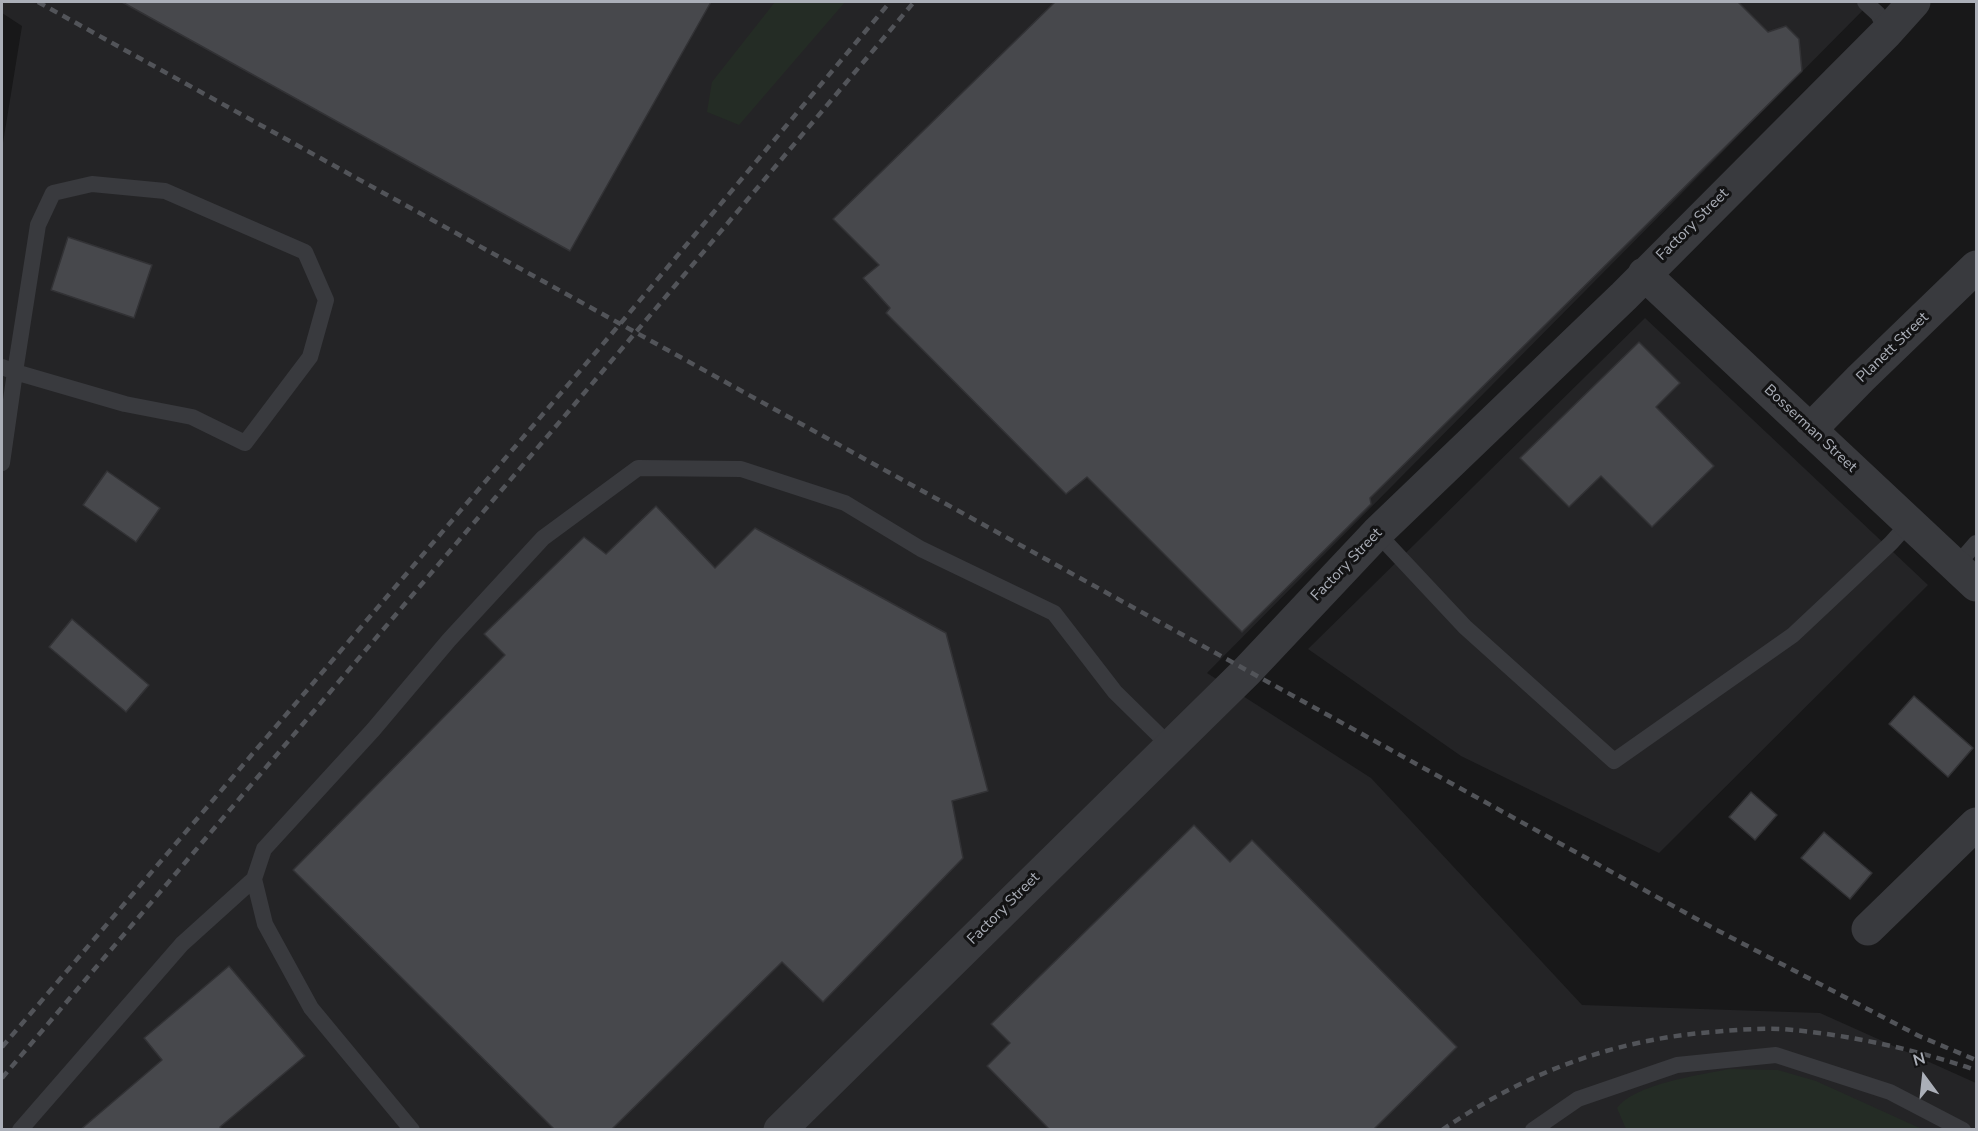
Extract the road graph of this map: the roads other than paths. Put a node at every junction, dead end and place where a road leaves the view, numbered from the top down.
1 (1865, 2) edge
2 (1914, 2) edge
3 (1887, 32) junction
4 (1977, 267) edge
5 (1644, 274) junction
6 (8, 370) edge
7 (1810, 430) junction
8 (2, 463) edge
9 (1909, 523) junction
10 (1377, 534) junction
11 (1970, 564) edge
12 (1170, 746) junction
13 (1977, 824) edge
14 (254, 879) junction
15 (1868, 929) dead end
16 (20, 1130) edge
17 (412, 1130) edge
18 (780, 1130) edge
19 (1533, 1130) edge
20 (1963, 1130) edge

1 - 3 lane
2 - 3 street, Factory Street
3 - 5 street, Factory Street
4 - 7 street, Planett Street
5 - 7 street, Bosserman Street
5 - 10 street, Factory Street
6 - 6 lane
6 - 8 lane
7 - 9 street, Bosserman Street
9 - 10 lane
9 - 11 street, Bosserman Street
10 - 12 street, Factory Street
12 - 14 lane
12 - 18 street, Factory Street
13 - 15 street
14 - 16 lane
14 - 17 lane
19 - 20 lane

